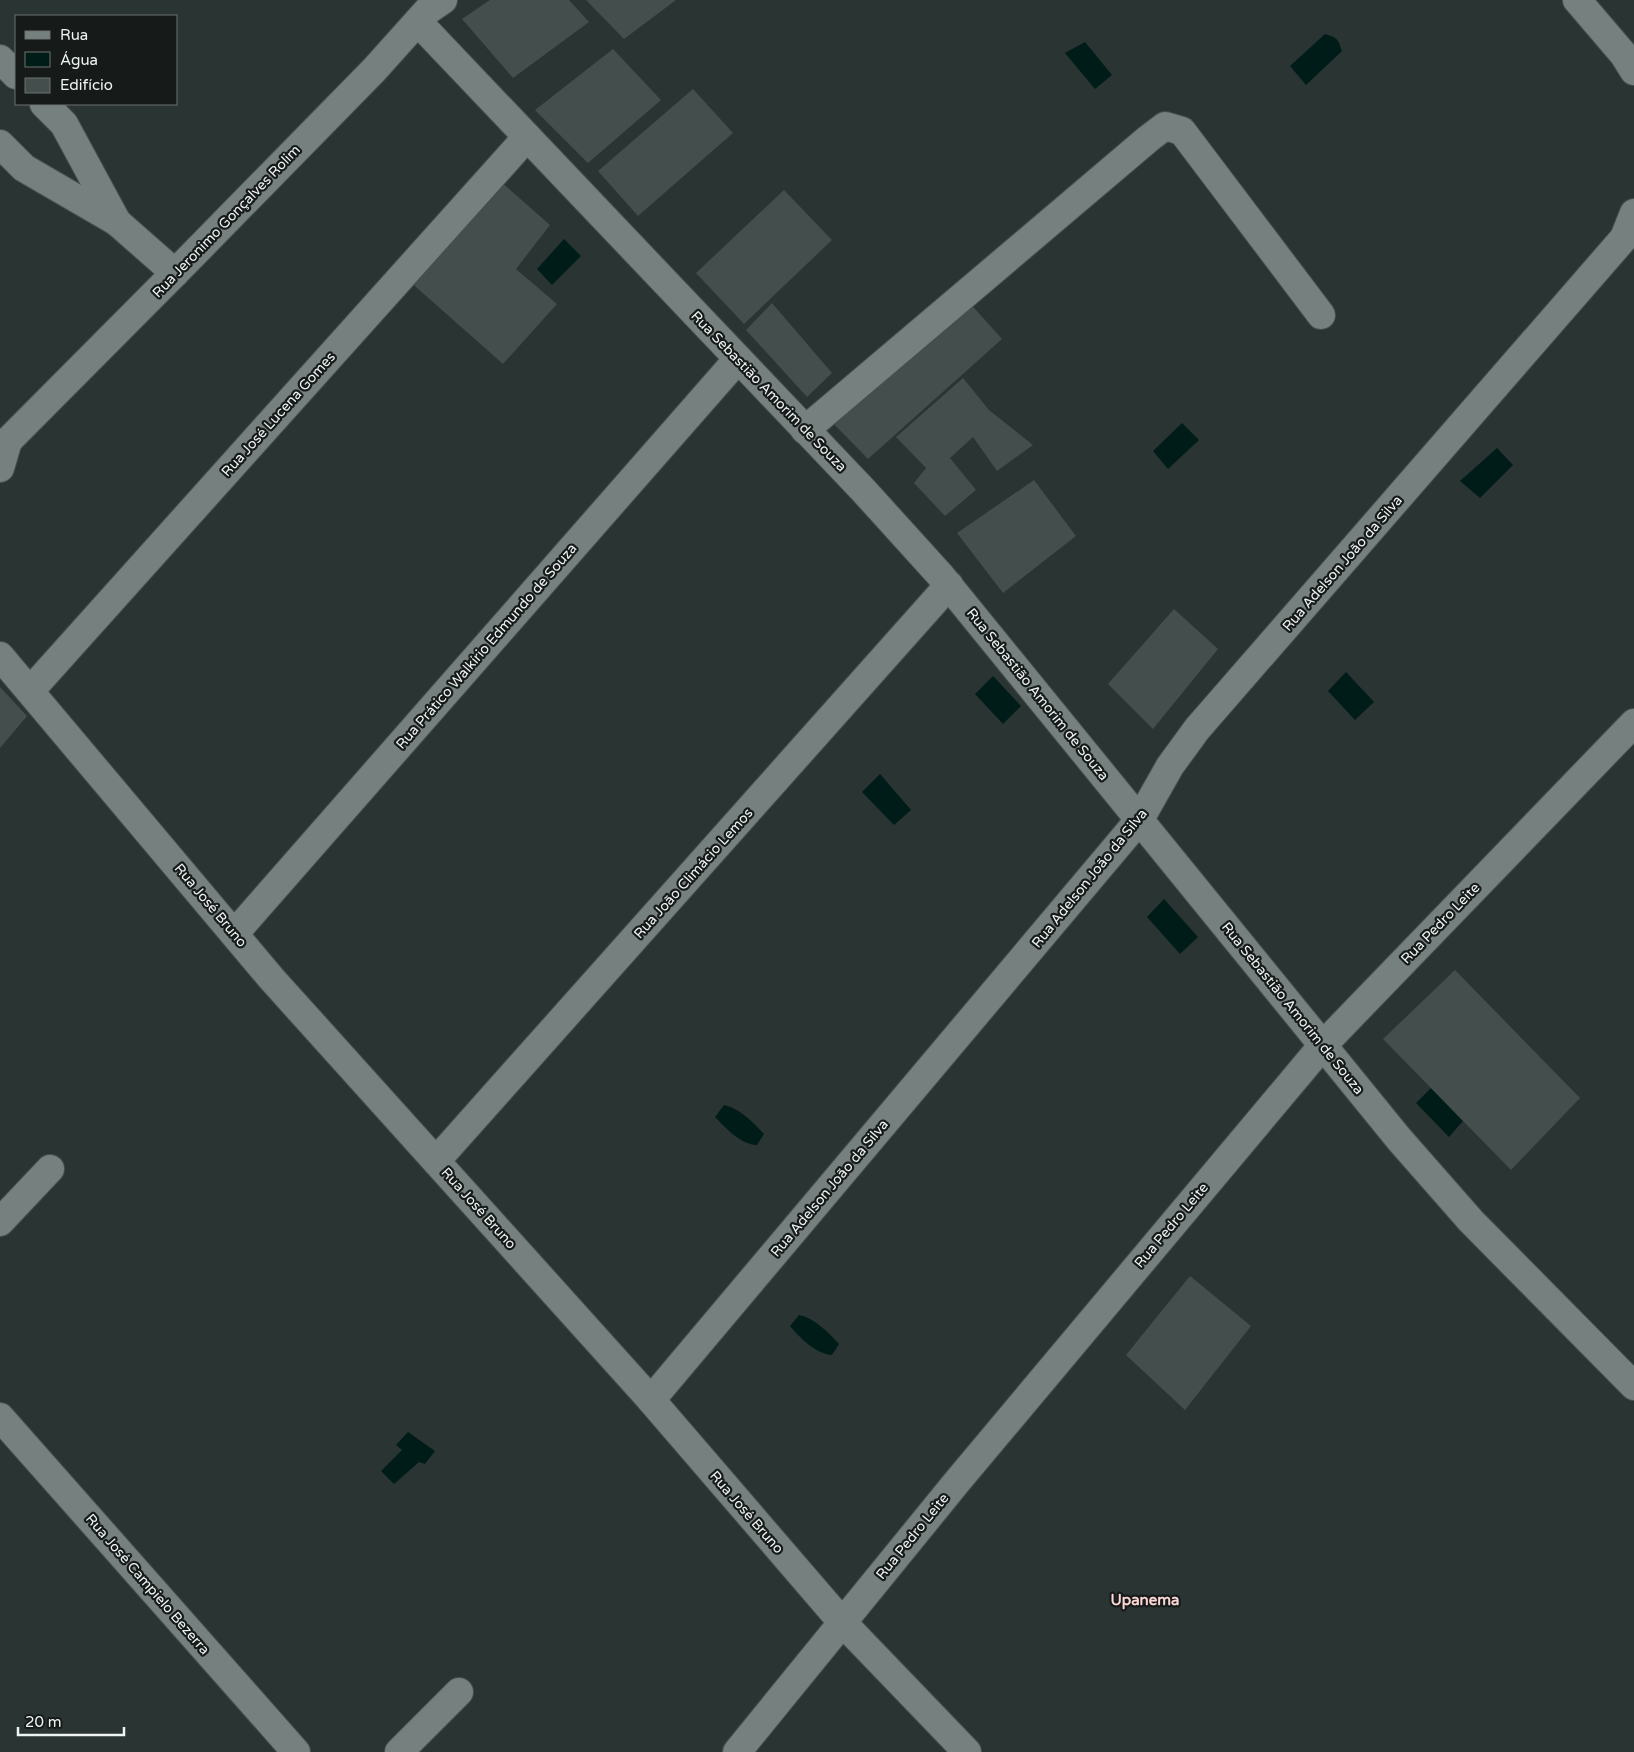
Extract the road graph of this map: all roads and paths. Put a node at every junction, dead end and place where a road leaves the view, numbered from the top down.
1 (442, 0) edge
2 (1577, 0) edge
3 (418, 22) junction
4 (0, 59) edge
5 (1634, 71) edge
6 (15, 75) edge
7 (45, 105) edge
8 (527, 137) junction
9 (0, 144) edge
10 (1634, 213) edge
11 (117, 222) junction
12 (1629, 244) edge
13 (175, 273) junction
14 (1321, 315) dead end
15 (738, 359) junction
16 (805, 430) junction
17 (4, 443) edge
18 (0, 468) edge
19 (949, 585) junction
20 (0, 656) edge
21 (30, 691) junction
22 (1634, 723) edge
23 (1140, 819) junction
24 (235, 934) junction
25 (1322, 1045) junction
26 (436, 1161) junction
27 (50, 1169) dead end
28 (0, 1222) edge
29 (1634, 1386) edge
30 (651, 1400) junction
31 (0, 1417) edge
32 (842, 1622) junction
33 (459, 1692) dead end
34 (296, 1752) edge
35 (399, 1752) edge
36 (737, 1752) edge
37 (967, 1752) edge

1 - 3 street, Rua Jeronimo Gonçalves Rolim
2 - 5 street
3 - 8 street, Rua Sebastião Amorim de Souza
3 - 13 street, Rua Jeronimo Gonçalves Rolim
4 - 6 street
7 - 11 street
8 - 15 street, Rua Sebastião Amorim de Souza
8 - 21 street, Rua José Lucena Gomes
9 - 11 street
10 - 12 street, Rua Adelson João da Silva
11 - 13 street
12 - 23 street, Rua Adelson João da Silva
13 - 17 street, Rua Jeronimo Gonçalves Rolim
14 - 16 street
15 - 16 street, Rua Sebastião Amorim de Souza
15 - 24 street, Rua Prático Walkírio Edmundo de Souza
16 - 19 street, Rua Sebastião Amorim de Souza
17 - 18 street, Rua Jeronimo Gonçalves Rolim
19 - 23 street, Rua Sebastião Amorim de Souza
19 - 26 street, Rua João Climácio Lemos
20 - 21 street, Rua José Bruno
21 - 24 street, Rua José Bruno
22 - 25 street, Rua Pedro Leite
23 - 25 street, Rua Sebastião Amorim de Souza
23 - 30 street, Rua Adelson João da Silva
24 - 26 street, Rua José Bruno
25 - 29 street, Rua Sebastião Amorim de Souza
25 - 32 street, Rua Pedro Leite
26 - 30 street, Rua José Bruno
27 - 28 street
30 - 32 street, Rua José Bruno
31 - 34 street, Rua José Campielo Bezerra
32 - 36 street, Rua Pedro Leite
32 - 37 street, Rua José Bruno
33 - 35 street

